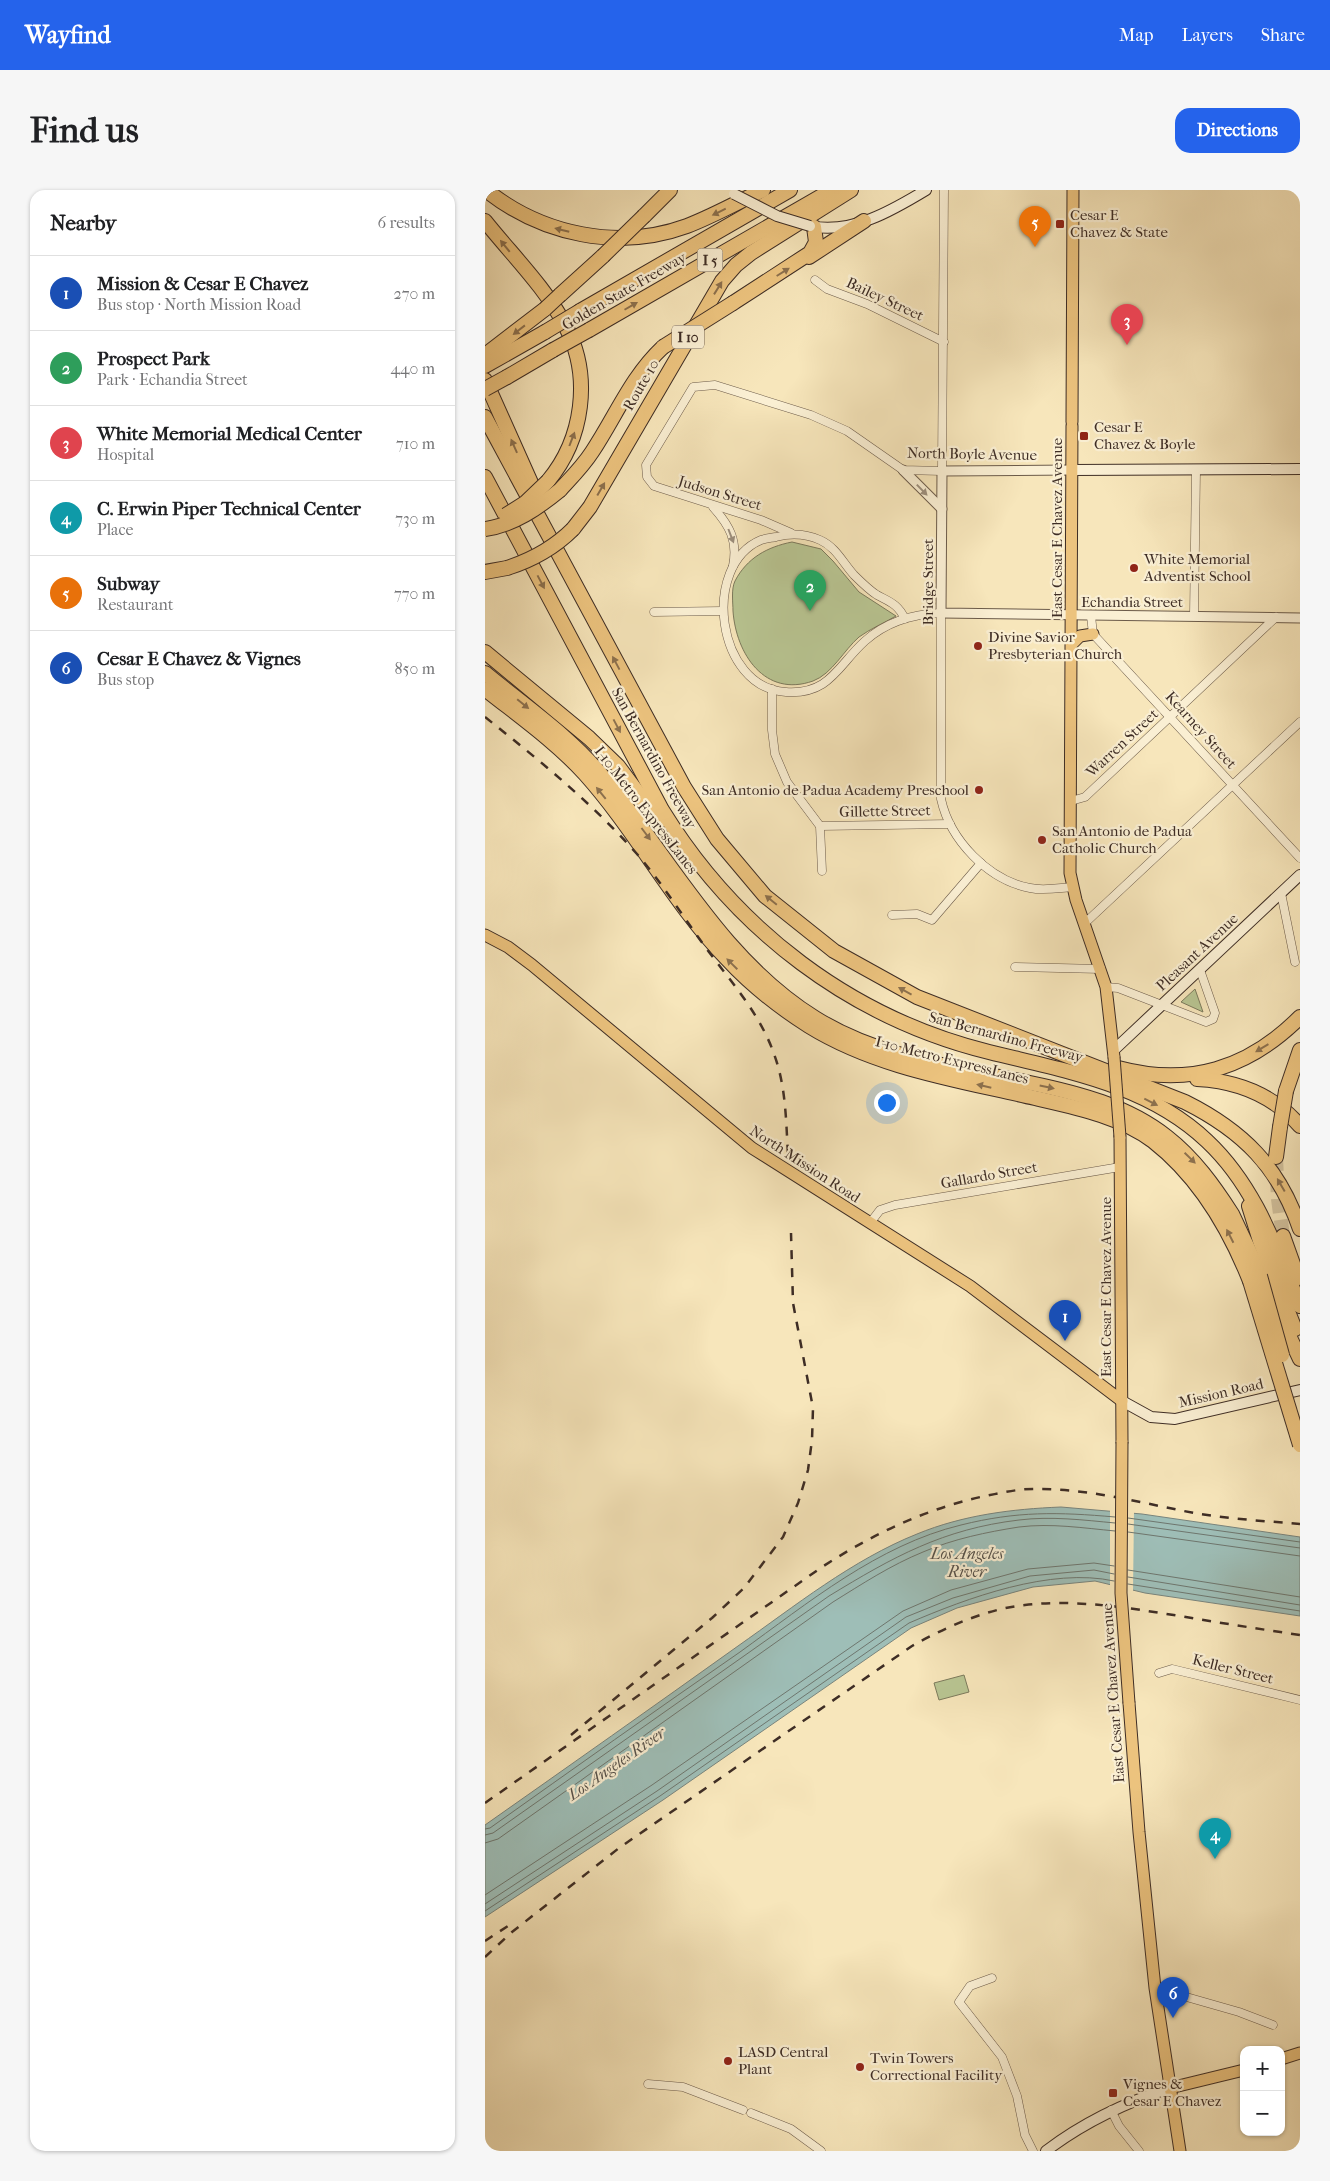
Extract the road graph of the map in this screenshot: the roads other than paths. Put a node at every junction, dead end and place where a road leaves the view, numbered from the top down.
1 (486, 190) edge
2 (670, 190) edge
3 (763, 190) edge
4 (790, 190) edge
5 (832, 190) edge
6 (851, 190) edge
7 (926, 190) edge
8 (944, 190) edge
9 (1073, 190) edge
10 (730, 192) edge
11 (485, 221) edge
12 (864, 221) junction
13 (812, 227) junction
14 (803, 259) junction
15 (815, 280) dead end
16 (944, 342) junction
17 (490, 357) edge
18 (485, 380) edge
19 (485, 389) edge
20 (485, 417) edge
21 (1300, 469) edge
22 (903, 470) junction
23 (1071, 470) junction
24 (1196, 470) junction
25 (942, 471) junction
26 (646, 474) joint
27 (485, 477) edge
28 (711, 506) junction
29 (942, 509) junction
30 (485, 525) edge
31 (485, 529) edge
32 (791, 533) junction
33 (551, 540) junction
34 (485, 572) edge
35 (731, 572) junction
36 (723, 611) junction
37 (654, 612) dead end
38 (941, 614) junction
39 (1072, 616) junction
40 (1091, 616) junction
41 (1194, 616) junction
42 (1276, 617) junction
43 (905, 618) junction
44 (1300, 618) edge
45 (1093, 634) junction
46 (1072, 644) junction
47 (485, 652) edge
48 (485, 673) edge
49 (485, 689) edge
50 (773, 689) junction
51 (1170, 716) junction
52 (1300, 722) edge
53 (1232, 785) junction
54 (1071, 801) junction
55 (950, 824) junction
56 (820, 826) junction
57 (1300, 858) edge
58 (981, 863) junction
59 (822, 871) dead end
60 (1300, 875) edge
61 (1072, 887) junction
62 (1281, 893) junction
63 (893, 915) dead end
64 (1085, 923) junction
65 (485, 935) edge
66 (1295, 962) dead end
67 (1015, 967) dead end
68 (1101, 969) junction
69 (1200, 970) junction
70 (1106, 987) junction
71 (1162, 1005) junction
72 (873, 1009) junction
73 (1300, 1012) edge
74 (1300, 1018) edge
75 (1286, 1032) junction
76 (1048, 1049) junction
77 (1300, 1050) edge
78 (1114, 1054) junction
79 (1170, 1077) junction
80 (1300, 1126) edge
81 (1219, 1154) junction
82 (1276, 1157) tunnel mouth
83 (1120, 1167) junction
84 (870, 1223) junction
85 (1300, 1229) edge
86 (1283, 1236) tunnel mouth
87 (1255, 1278) junction
88 (1300, 1286) edge
89 (1300, 1306) edge
90 (1300, 1340) edge
91 (1300, 1359) edge
92 (1300, 1390) edge
93 (1122, 1401) junction
94 (1300, 1416) edge
95 (1300, 1445) edge
96 (1159, 1673) dead end
97 (1300, 1700) edge
98 (992, 1978) dead end
99 (1155, 1988) junction
100 (1273, 2025) dead end
101 (1300, 2053) edge
102 (1285, 2058) edge
103 (1240, 2071) edge
104 (648, 2084) dead end
105 (1170, 2088) junction
106 (743, 2110) dead end
107 (1111, 2110) junction
108 (751, 2114) dead end
109 (821, 2151) edge
110 (1033, 2151) edge
111 (1046, 2151) edge
112 (1139, 2151) edge
113 (1180, 2151) edge

3 -> 1 highway
2 -> 17 highway, bridge
4 - 17 highway, Golden State Freeway / I 5, bridge
19 -> 5 highway, Golden State Freeway / I 5, bridge
34 -> 6 highway, Route 10 / I 10, bridge
7 - 12 main road
8 - 16 street, Bridge Street
9 - 23 main road, East Cesar E Chavez Avenue
10 - 13 main road, bridge
30 -> 11 highway, bridge
12 - 13 main road
12 - 14 highway
13 - 14 highway
31 -> 14 highway, bridge
15 - 16 street, Bailey Street
16 - 25 street, Bridge Street
33 -> 18 highway
20 - 33 highway, San Bernardino Freeway
21 - 24 main road, North Boyle Avenue
22 - 25 street, North Boyle Avenue
22 - 26 street, North Boyle Avenue
22 -> 29 street
23 - 24 main road, North Boyle Avenue
23 - 25 street, North Boyle Avenue
23 - 39 main road, East Cesar E Chavez Avenue
24 - 41 street
25 - 29 street, Bridge Street
26 - 28 street, Judson Street
27 -> 72 highway, San Bernardino Freeway
28 - 32 street, Judson Street
28 -> 35 street
29 - 38 street, Bridge Street
32 - 35 street, Echandia Street
32 - 43 street, Echandia Street
76 -> 33 highway, San Bernardino Freeway
35 - 36 street, Echandia Street
36 - 37 street
36 - 50 street, Echandia Street
38 - 39 street, Echandia Street
38 - 43 street, Echandia Street
38 - 55 street, Bridge Street
39 - 40 street, Echandia Street
39 - 46 main road, East Cesar E Chavez Avenue
40 - 41 street, Echandia Street
40 - 45 street
41 - 42 street, Echandia Street
42 - 44 street, Echandia Street
42 - 51 street, Warren Street
43 - 50 street, Echandia Street
45 - 46 main road
45 - 51 street, Kearney Street
46 - 54 main road, East Cesar E Chavez Avenue
47 - 72 highway
48 -> 87 highway, I-10 Metro ExpressLanes
87 -> 49 highway, I-10 Metro ExpressLanes
50 - 56 street
51 - 53 street, Kearney Street
51 - 54 street, Warren Street
52 - 53 street
53 - 57 street, Kearney Street
53 - 64 street
54 - 61 main road, East Cesar E Chavez Avenue
55 - 56 street, Gillette Street
55 - 58 street, Bridge Street
56 - 59 street
58 - 61 street, Bridge Street
58 - 63 street
60 - 62 main road, Pleasant Avenue
61 - 64 main road, East Cesar E Chavez Avenue
62 - 66 street
62 - 69 main road, Pleasant Avenue
64 - 68 main road, East Cesar E Chavez Avenue
65 - 84 main road, North Mission Road
67 - 68 street
68 - 70 main road, East Cesar E Chavez Avenue
69 - 71 main road, Pleasant Avenue
69 - 71 street
70 - 71 street
70 - 78 main road, East Cesar E Chavez Avenue
71 - 78 main road, Pleasant Avenue
72 -> 81 highway, San Bernardino Freeway
73 - 75 highway
74 - 75 highway
75 -> 79 highway
76 - 79 highway
85 -> 76 highway
77 - 82 highway, bridge
78 - 83 main road, East Cesar E Chavez Avenue, bridge
79 - 80 highway
81 - 89 highway, San Bernardino Freeway
81 - 90 highway
83 - 84 street, Gallardo Street
83 - 93 main road, East Cesar E Chavez Avenue
84 - 93 main road, North Mission Road
86 - 88 highway
87 - 91 highway, bridge
87 - 94 highway, I-10 Metro ExpressLanes, bridge
87 - 95 highway, I-10 Metro ExpressLanes, bridge
92 - 93 main road, Mission Road
93 - 99 main road, East Cesar E Chavez Avenue, bridge
96 - 97 street, Keller Street
98 - 110 street
99 - 100 street
99 - 105 main road, East Cesar E Chavez Avenue
101 - 102 main road
103 - 105 main road
104 - 106 street
105 - 107 main road
105 - 113 main road, East Cesar E Chavez Avenue
107 - 111 main road
107 - 112 street
108 - 109 street

